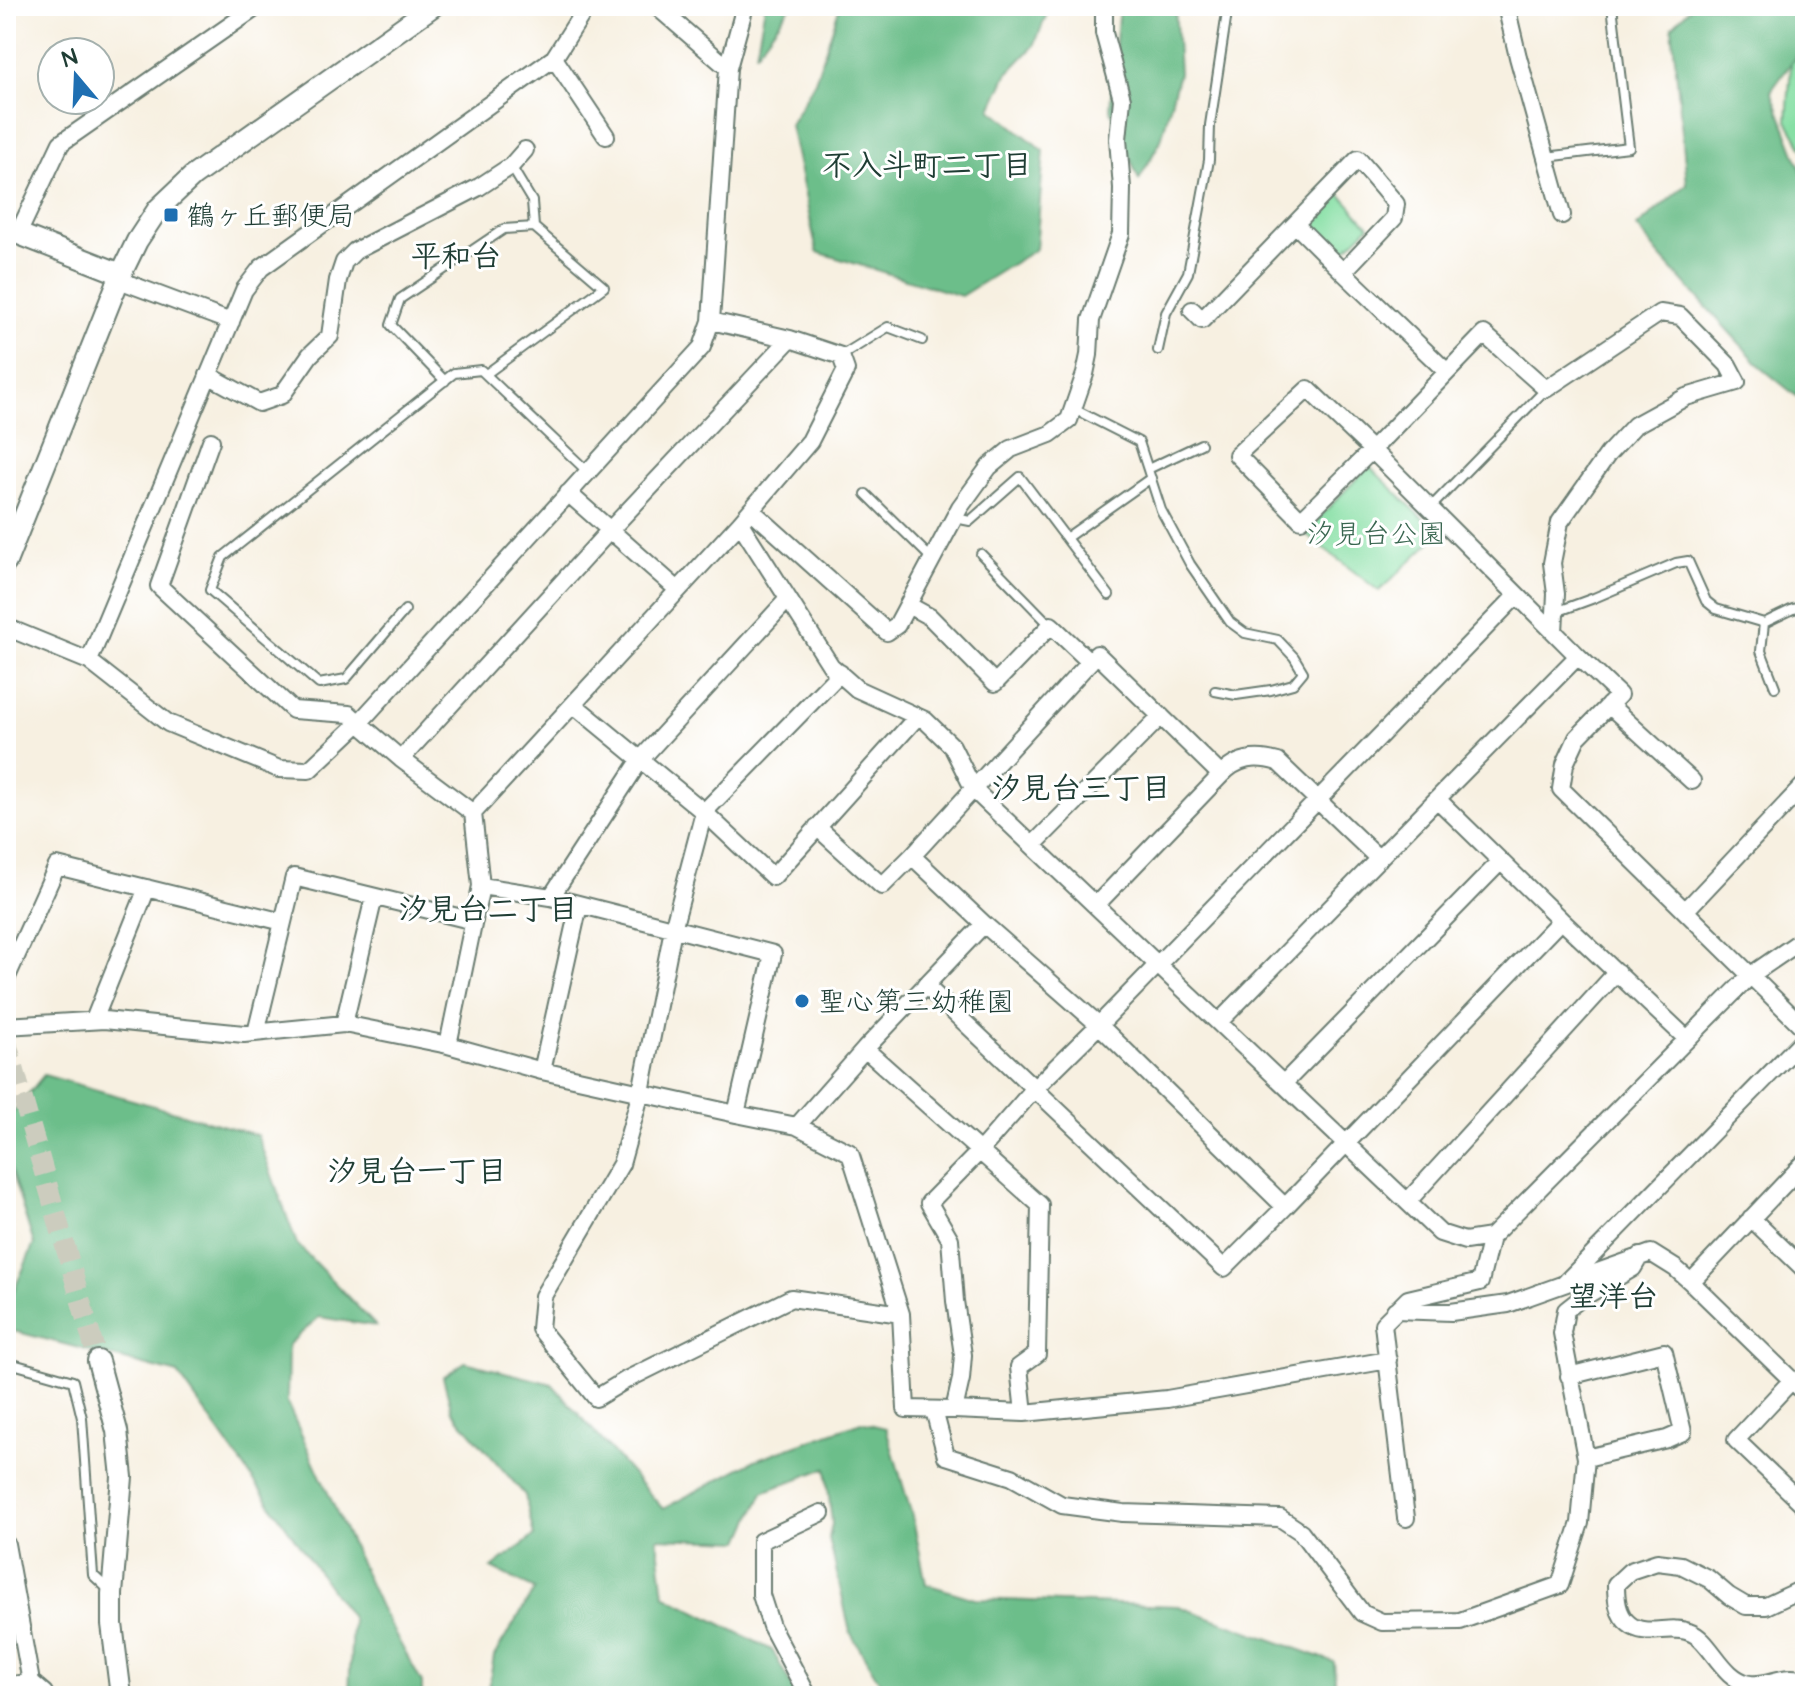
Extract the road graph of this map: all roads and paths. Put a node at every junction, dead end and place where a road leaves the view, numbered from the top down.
1 (258, 6) edge
2 (433, 6) edge
3 (587, 6) edge
4 (656, 6) edge
5 (745, 6) edge
6 (1104, 6) edge
7 (1228, 6) edge
8 (1506, 6) edge
9 (1612, 6) edge
10 (554, 58) junction
11 (728, 68) junction
12 (606, 136) dead end
13 (525, 150) dead end
14 (1546, 157) junction
15 (511, 166) junction
16 (1562, 215) dead end
17 (1295, 224) junction
18 (534, 227) junction
19 (12, 232) edge
20 (1343, 272) junction
21 (120, 277) junction
22 (1192, 310) dead end
23 (711, 321) junction
24 (231, 322) junction
25 (790, 339) junction
26 (922, 340) dead end
27 (1158, 350) dead end
28 (841, 356) junction
29 (1447, 372) junction
30 (486, 374) junction
31 (208, 375) junction
32 (445, 381) junction
33 (1546, 389) junction
34 (1073, 409) junction
35 (211, 441) dead end
36 (1201, 444) dead end
37 (1372, 450) junction
38 (588, 472) junction
39 (1149, 474) junction
40 (568, 493) junction
41 (866, 494) dead end
42 (1430, 509) junction
43 (746, 517) junction
44 (955, 518) junction
45 (610, 530) junction
46 (1066, 538) junction
47 (981, 554) dead end
48 (932, 559) junction
49 (6, 562) edge
50 (678, 590) junction
51 (1109, 595) dead end
52 (1517, 595) junction
53 (788, 599) junction
54 (908, 605) junction
55 (1805, 607) edge
56 (405, 610) dead end
57 (1555, 612) junction
58 (1764, 623) junction
59 (1051, 625) junction
60 (6, 627) edge
61 (1554, 632) junction
62 (1578, 656) junction
63 (89, 661) junction
64 (1090, 662) junction
65 (840, 673) junction
66 (1775, 687) dead end
67 (1215, 691) dead end
68 (573, 704) junction
69 (1609, 705) junction
70 (1161, 716) junction
71 (917, 717) junction
72 (359, 723) junction
73 (401, 759) junction
74 (641, 759) junction
75 (1221, 775) junction
76 (1692, 781) dead end
77 (1805, 784) edge
78 (974, 790) junction
79 (1319, 799) junction
80 (1437, 799) junction
81 (704, 812) junction
82 (473, 813) junction
83 (817, 827) junction
84 (1033, 845) junction
85 (912, 856) junction
86 (1379, 859) junction
87 (1501, 861) junction
88 (481, 886) junction
89 (147, 888) junction
90 (374, 897) junction
91 (551, 897) junction
92 (579, 905) junction
93 (1096, 905) junction
94 (1686, 910) junction
95 (1561, 920) junction
96 (474, 921) junction
97 (283, 922) junction
98 (984, 924) junction
99 (673, 929) junction
100 (1805, 938) edge
101 (1158, 964) junction
102 (1617, 972) junction
103 (1751, 975) junction
104 (6, 979) edge
105 (925, 985) junction
106 (94, 1020) junction
107 (1219, 1022) junction
108 (344, 1024) junction
109 (1099, 1025) junction
110 (6, 1026) edge
111 (1805, 1029) edge
112 (256, 1033) junction
113 (1805, 1038) edge
114 (1687, 1039) junction
115 (448, 1045) junction
116 (865, 1049) junction
117 (542, 1071) junction
118 (1284, 1083) junction
119 (1035, 1088) junction
120 (641, 1092) junction
121 (736, 1114) junction
122 (797, 1126) junction
123 (1345, 1142) junction
124 (979, 1152) junction
125 (1805, 1162) edge
126 (1408, 1201) junction
127 (1285, 1207) junction
128 (1751, 1218) junction
129 (1491, 1237) junction
130 (1640, 1256) junction
131 (1805, 1270) edge
132 (1691, 1282) junction
133 (1564, 1284) junction
134 (1395, 1310) junction
135 (901, 1314) junction
136 (1388, 1360) junction
137 (98, 1361) tunnel mouth
138 (6, 1362) edge
139 (1569, 1376) junction
140 (1792, 1380) junction
141 (1805, 1393) edge
142 (934, 1410) junction
143 (954, 1410) junction
144 (1024, 1413) junction
145 (1586, 1458) junction
146 (1805, 1506) edge
147 (821, 1513) dead end
148 (1406, 1518) dead end
149 (6, 1544) edge
150 (1805, 1590) edge
151 (112, 1594) junction
152 (1805, 1681) edge
153 (31, 1682) junction
154 (6, 1686) edge
155 (45, 1696) edge
156 (121, 1696) edge
157 (808, 1696) edge

1 - 19 street
2 - 21 street
3 - 10 street
4 - 11 street
5 - 11 street
6 - 34 street
7 - 27 lane
8 - 14 street
9 - 14 lane
10 - 12 street
10 - 24 street
11 - 23 street
13 - 15 street
14 - 16 street
15 - 18 lane
15 - 31 street
17 - 20 street
17 - 20 street
17 - 22 street
18 - 30 lane
18 - 32 lane
19 - 21 street
20 - 29 street
21 - 24 street
21 - 49 street
23 - 25 street
23 - 38 street
24 - 31 street
25 - 28 street
25 - 45 street
26 - 28 lane
28 - 43 street
29 - 33 street
29 - 37 street
30 - 32 lane
30 - 38 lane
31 - 63 street
32 - 56 lane
33 - 42 lane
33 - 57 street
34 - 39 lane
34 - 44 street
35 - 72 street
36 - 39 lane
37 - 37 street
37 - 42 street
38 - 40 street
39 - 46 lane
39 - 67 lane
40 - 45 street
40 - 72 street
41 - 48 lane
42 - 52 street
43 - 50 street
43 - 53 street
43 - 54 street
44 - 46 lane
44 - 48 street
45 - 50 street
45 - 73 street
46 - 51 lane
47 - 59 lane
48 - 54 street
50 - 68 street
52 - 61 street
52 - 79 street
53 - 65 street
53 - 74 street
54 - 59 street
55 - 58 lane
57 - 58 lane
57 - 61 street
58 - 66 lane
59 - 64 street
60 - 63 street
61 - 62 street
62 - 69 street
62 - 80 street
63 - 72 street
64 - 70 street
64 - 78 street
65 - 71 street
65 - 81 street
68 - 74 street
68 - 82 street
69 - 76 street
69 - 94 street
70 - 75 street
70 - 84 street
71 - 78 street
71 - 83 street
72 - 73 street
73 - 82 street
74 - 81 street
74 - 91 street
75 - 79 street
75 - 93 street
77 - 94 street
78 - 84 street
78 - 85 street
79 - 86 street
79 - 101 street
80 - 86 street
80 - 87 street
81 - 83 street
81 - 99 street
82 - 88 street
83 - 85 street
84 - 93 street
85 - 98 street
86 - 107 street
87 - 95 street
87 - 118 street
88 - 91 street
88 - 96 street
89 - 97 street
89 - 104 street
89 - 106 street
90 - 96 street
90 - 97 street
90 - 108 street
91 - 92 street
92 - 99 street
92 - 117 street
93 - 101 street
94 - 103 street
95 - 102 street
95 - 123 street
96 - 115 street
97 - 112 street
98 - 105 street
98 - 109 street
99 - 120 street
99 - 121 street
100 - 103 street
101 - 107 street
101 - 109 street
102 - 114 street
102 - 126 street
103 - 111 street
103 - 114 street
105 - 116 street
105 - 119 street
106 - 110 street
106 - 112 street
107 - 118 street
108 - 112 street
108 - 115 street
109 - 119 street
109 - 127 street
113 - 133 street
114 - 129 street
115 - 117 street
116 - 122 street
116 - 124 street
117 - 120 street
118 - 123 street
119 - 124 street
119 - 127 street
120 - 121 street
120 - 135 street
121 - 122 street
122 - 135 street
123 - 126 street
123 - 127 street
124 - 143 street
124 - 144 street
125 - 128 street
126 - 129 street
128 - 131 street
128 - 132 street
129 - 134 street
130 - 132 street
130 - 133 street
130 - 139 street
132 - 140 street
133 - 134 street
134 - 136 street
135 - 142 street
136 - 144 street
136 - 148 street
137 - 151 street
138 - 151 lane
139 - 145 street
139 - 145 street
140 - 141 street
140 - 146 street
142 - 143 street
142 - 145 street
143 - 144 street
147 - 157 street
149 - 153 street
150 - 152 street
151 - 156 street
153 - 154 street
153 - 155 street

